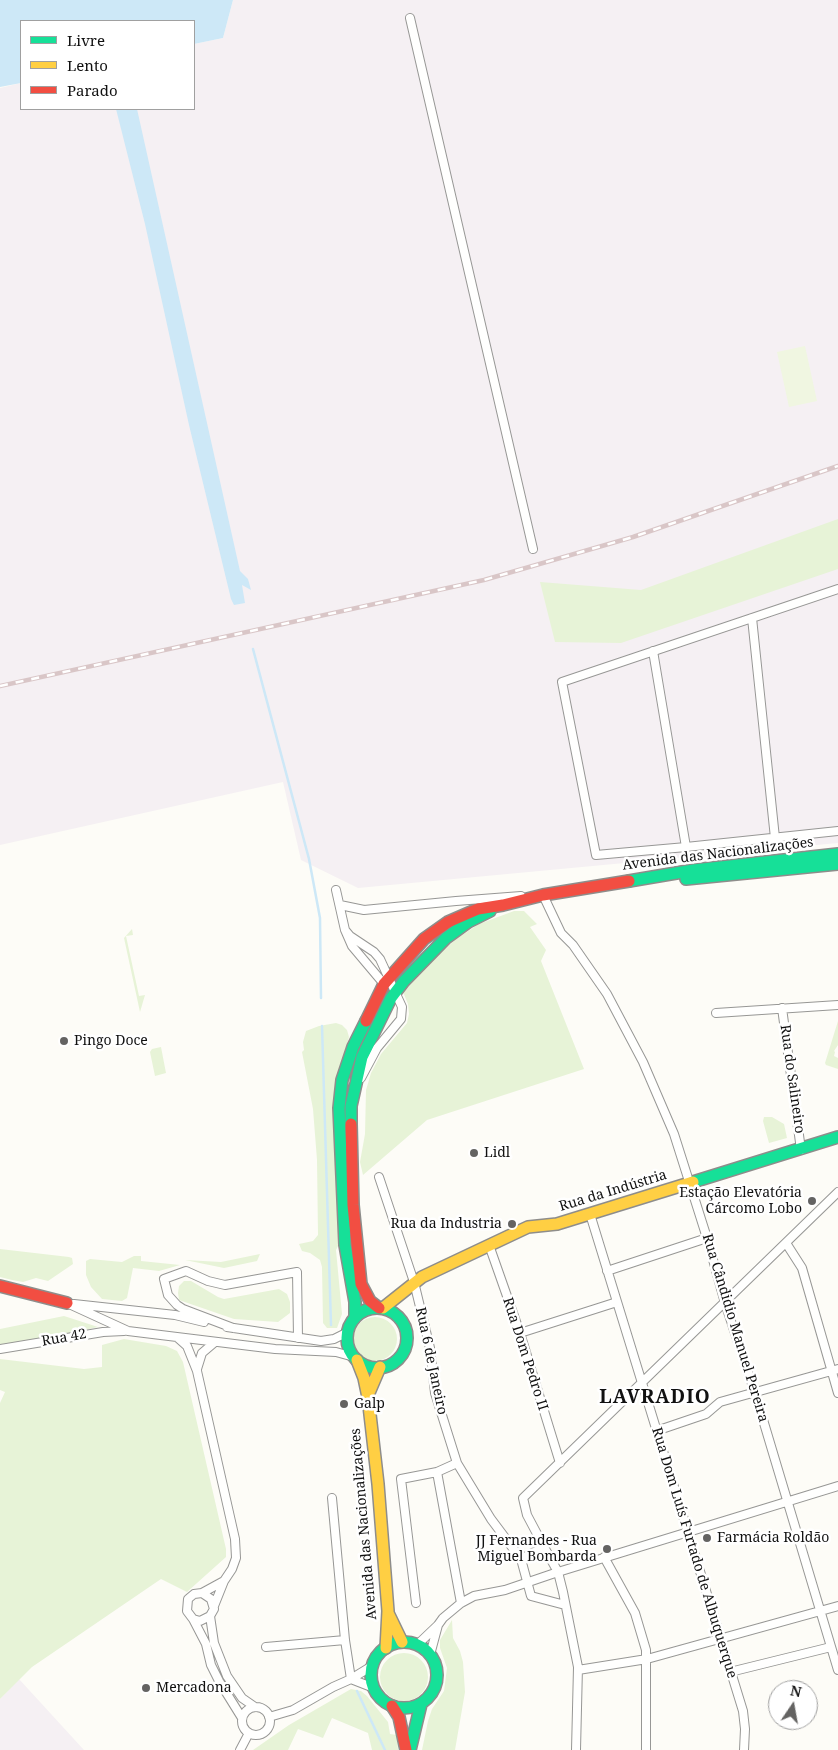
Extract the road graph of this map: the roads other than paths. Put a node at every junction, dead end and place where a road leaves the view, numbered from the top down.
1 (410, 18) dead end
2 (533, 549) dead end
3 (838, 589) edge
4 (752, 618) junction
5 (653, 651) junction
6 (838, 831) edge
7 (776, 838) junction
8 (686, 847) junction
9 (838, 854) edge
10 (838, 864) edge
11 (602, 885) junction
12 (336, 890) dead end
13 (543, 895) junction
14 (340, 904) junction
15 (503, 905) junction
16 (345, 930) junction
17 (387, 980) junction
18 (396, 990) junction
19 (838, 1005) edge
20 (782, 1008) junction
21 (716, 1013) dead end
22 (353, 1094) junction
23 (838, 1137) edge
24 (801, 1150) junction
25 (379, 1177) dead end
26 (690, 1183) junction
27 (838, 1192) edge
28 (590, 1214) junction
29 (707, 1238) junction
30 (786, 1243) junction
31 (489, 1245) junction
32 (607, 1271) junction
33 (0, 1286) edge
34 (410, 1286) junction
35 (617, 1302) junction
36 (726, 1303) junction
37 (67, 1304) junction
38 (381, 1308) junction
39 (355, 1317) junction
40 (233, 1328) junction
41 (405, 1328) junction
42 (128, 1331) junction
43 (348, 1332) junction
44 (520, 1333) junction
45 (176, 1337) junction
46 (298, 1338) junction
47 (215, 1342) junction
48 (0, 1349) edge
49 (356, 1358) junction
50 (380, 1367) junction
51 (834, 1370) edge
52 (197, 1371) junction
53 (641, 1383) junction
54 (755, 1393) junction
55 (838, 1393) edge
56 (368, 1397) junction
57 (656, 1431) junction
58 (456, 1463) junction
59 (560, 1463) junction
60 (437, 1472) junction
61 (838, 1486) edge
62 (332, 1498) dead end
63 (788, 1501) junction
64 (687, 1532) junction
65 (544, 1547) junction
66 (604, 1558) junction
67 (521, 1559) junction
68 (558, 1572) junction
69 (224, 1581) junction
70 (527, 1582) junction
71 (202, 1593) junction
72 (416, 1603) dead end
73 (461, 1603) junction
74 (566, 1605) junction
75 (214, 1606) junction
76 (838, 1606) edge
77 (820, 1610) junction
78 (388, 1611) junction
79 (210, 1616) junction
80 (193, 1618) junction
81 (438, 1625) junction
82 (720, 1639) junction
83 (345, 1640) junction
84 (402, 1642) junction
85 (417, 1645) junction
86 (266, 1647) dead end
87 (831, 1647) junction
88 (386, 1648) junction
89 (430, 1655) junction
90 (836, 1655) edge
91 (647, 1659) junction
92 (372, 1666) junction
93 (578, 1670) junction
94 (838, 1670) edge
95 (730, 1672) junction
96 (351, 1679) junction
97 (374, 1688) junction
98 (421, 1704) junction
99 (392, 1706) junction
100 (255, 1707) junction
101 (269, 1717) junction
102 (242, 1718) junction
103 (249, 1733) junction
104 (240, 1750) edge
105 (406, 1750) edge
106 (410, 1750) edge
107 (576, 1750) edge
108 (646, 1750) edge
109 (744, 1750) edge

1 - 2 street
3 - 4 street
4 - 5 street
4 - 7 street
5 - 8 street
5 - 8 street
6 - 7 street
7 - 8 street
9 - 11 street, Avenida das Nacionalizações
10 - 11 street, Avenida das Nacionalizações
11 - 13 street, Avenida das Nacionalizações
12 - 14 street
13 - 14 street
13 - 15 street, Avenida das Nacionalizações
13 - 26 street, Rua Cândidio Manuel Pereira
14 - 16 street
15 - 17 street, Avenida das Nacionalizações
15 - 18 street, Avenida das Nacionalizações
16 - 17 street
16 - 17 street
17 - 18 street
17 - 39 street, Avenida das Nacionalizações
18 - 22 street, Avenida das Nacionalizações
18 - 22 street
19 - 20 street, Rua do Salineiro
20 - 21 street, Rua do Salineiro
20 - 24 street, Rua do Salineiro
22 - 38 street, Avenida das Nacionalizações
23 - 24 street, Rua da Indústria
24 - 26 street, Rua da Indústria
25 - 34 street, Rua 6 de Janeiro
26 - 28 street, Rua da Indústria
26 - 29 street, Rua Cândidio Manuel Pereira
27 - 30 street
28 - 31 street, Rua da Indústria
28 - 32 street, Rua Dom Luís Furtado de Albuquerque
29 - 32 street
29 - 36 street, Rua Cândidio Manuel Pereira
30 - 36 street
30 - 51 street
31 - 34 street, Rua da Indústria
31 - 44 street, Rua Dom Pedro II
32 - 35 street, Rua Dom Luís Furtado de Albuquerque
33 - 37 street
34 - 38 street, Rua da Indústria
34 - 41 street
34 - 58 street, Rua 6 de Janeiro
35 - 44 street
35 - 53 street, Rua Dom Luís Furtado de Albuquerque
36 - 53 street
36 - 54 street, Rua Cândidio Manuel Pereira
37 - 40 street
37 - 42 street
38 - 39 street
38 - 41 street, Avenida das Nacionalizações
39 - 43 street, Avenida das Nacionalizações
40 - 46 street
40 - 46 street
41 - 50 street
42 - 45 street
42 - 48 street, Rua 42
43 - 46 street
43 - 49 street, Avenida das Nacionalizações
44 - 59 street, Rua Dom Pedro II
45 - 47 street
45 - 52 street
47 - 49 street
47 - 52 street
49 - 50 street
49 - 56 street, Avenida das Nacionalizações
50 - 56 street, Avenida das Nacionalizações
51 - 54 street
51 - 55 street
52 - 69 street
53 - 57 street, Rua Dom Luís Furtado de Albuquerque
53 - 59 street
54 - 57 street
54 - 63 street, Rua Cândidio Manuel Pereira
56 - 78 street, Avenida das Nacionalizações
57 - 64 street, Rua Dom Luís Furtado de Albuquerque
58 - 60 street
58 - 67 street, Rua 6 de Janeiro
59 - 65 street
60 - 72 street
60 - 73 street
61 - 63 street
62 - 83 street
63 - 64 street
63 - 77 street, Rua Cândidio Manuel Pereira
64 - 66 street
64 - 82 street, Rua Dom Luís Furtado de Albuquerque
65 - 67 street
65 - 68 street
66 - 68 street
66 - 91 street
67 - 70 street
68 - 70 street
68 - 74 street
69 - 71 street
69 - 75 street
70 - 73 street
70 - 74 street
71 - 75 street
71 - 80 street
73 - 81 street
74 - 93 street
75 - 79 street
76 - 77 street
77 - 82 street
77 - 87 street, Rua Cândidio Manuel Pereira
78 - 84 street
78 - 88 street, Avenida das Nacionalizações
79 - 80 street
79 - 100 street
80 - 102 street
81 - 85 street
81 - 89 street
82 - 91 street
82 - 95 street, Rua Dom Luís Furtado de Albuquerque
83 - 86 street
83 - 96 street
84 - 85 street
84 - 88 street
85 - 89 street
87 - 90 street, Rua Cândidio Manuel Pereira
87 - 95 street
88 - 92 street
89 - 98 street
90 - 94 street, Rua Cândidio Manuel Pereira
91 - 93 street
91 - 108 street
92 - 96 street
92 - 97 street
93 - 107 street
95 - 109 street, Rua Dom Luís Furtado de Albuquerque
96 - 97 street
96 - 101 street
97 - 99 street
98 - 99 street
98 - 106 street
99 - 105 street
100 - 101 street
100 - 102 street
101 - 103 street
102 - 103 street
103 - 104 street

